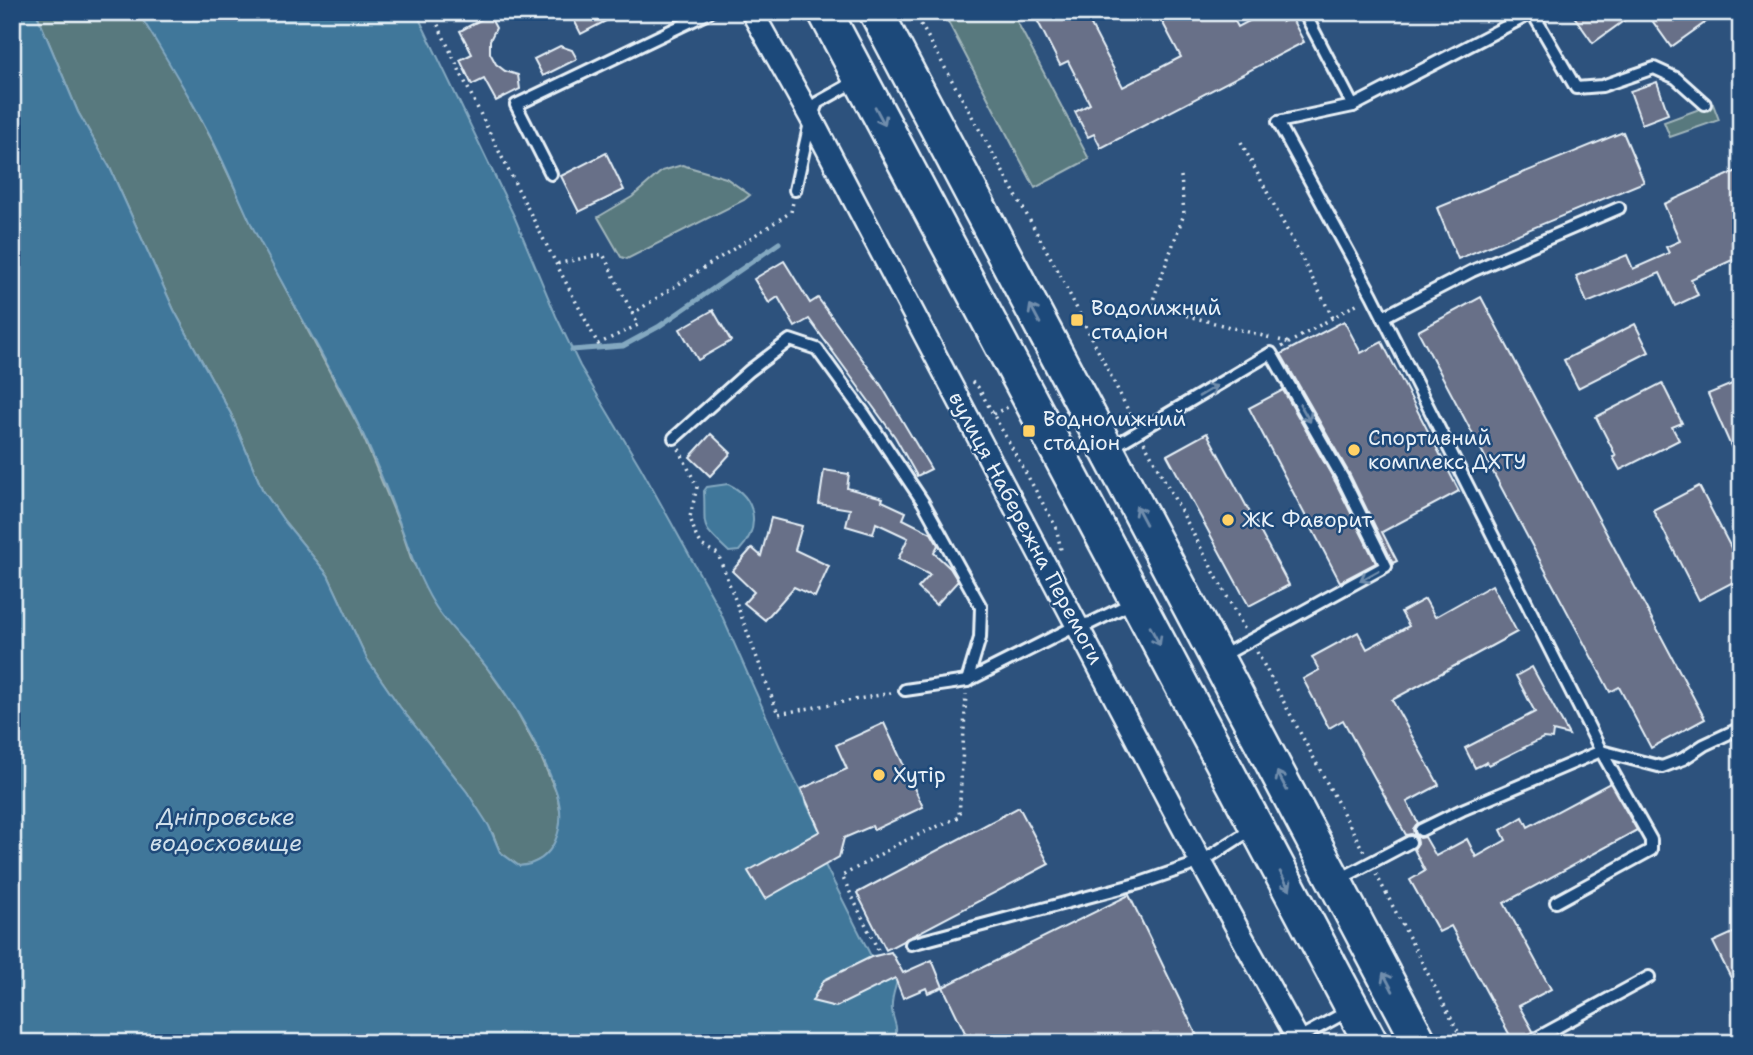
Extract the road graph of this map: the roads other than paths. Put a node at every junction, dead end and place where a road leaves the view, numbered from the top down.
1 (710, 12) edge
2 (752, 12) edge
3 (825, 12) edge
4 (876, 12) edge
5 (1304, 12) edge
6 (1532, 12) edge
7 (860, 79) junction
8 (1705, 104) dead end
9 (1353, 106) junction
10 (811, 118) junction
11 (551, 174) dead end
12 (795, 190) road end
13 (1619, 208) dead end
14 (980, 209) junction
15 (940, 229) junction
16 (1383, 317) junction
17 (674, 438) road end
18 (1107, 450) junction
19 (1162, 556) junction
20 (1130, 588) junction
21 (1076, 626) junction
22 (1217, 659) junction
23 (967, 681) junction
24 (905, 690) road end
25 (1736, 730) dead end
26 (1601, 751) junction
27 (1256, 827) junction
28 (1421, 830) dead end
29 (1410, 842) dead end
30 (1201, 862) junction
31 (1335, 882) junction
32 (1556, 902) dead end
33 (911, 944) dead end
34 (1649, 977) dead end
35 (1352, 1009) junction
36 (1537, 1038) dead end
37 (1296, 1041) edge
38 (1371, 1043) edge
39 (1420, 1043) edge

1 - 11 lane
2 - 10 street, вулиця Набережна Перемоги
3 - 7 main road
4 - 14 main road
5 - 9 lane
6 - 8 lane
6 - 9 lane
7 - 10 lane
7 -> 15 main road
9 - 16 lane
10 - 12 lane
10 - 21 street, вулиця Набережна Перемоги
13 - 16 lane
14 - 15 main road
18 -> 14 main road
15 - 20 main road
16 - 26 lane
17 - 23 lane
19 -> 18 main road
18 -> 22 lane
19 - 20 main road
19 - 22 main road
20 - 21 lane
20 -> 27 main road
21 - 23 lane
21 - 30 street, вулиця Набережна Перемоги
31 -> 22 main road
23 - 24 lane
25 - 26 lane
26 - 28 lane
26 - 32 lane
27 - 30 lane
27 -> 35 main road
29 - 31 lane
30 - 33 lane
30 - 37 street, вулиця Набережна Перемоги
39 -> 31 main road
34 - 36 lane
35 - 37 lane
35 - 38 main road

